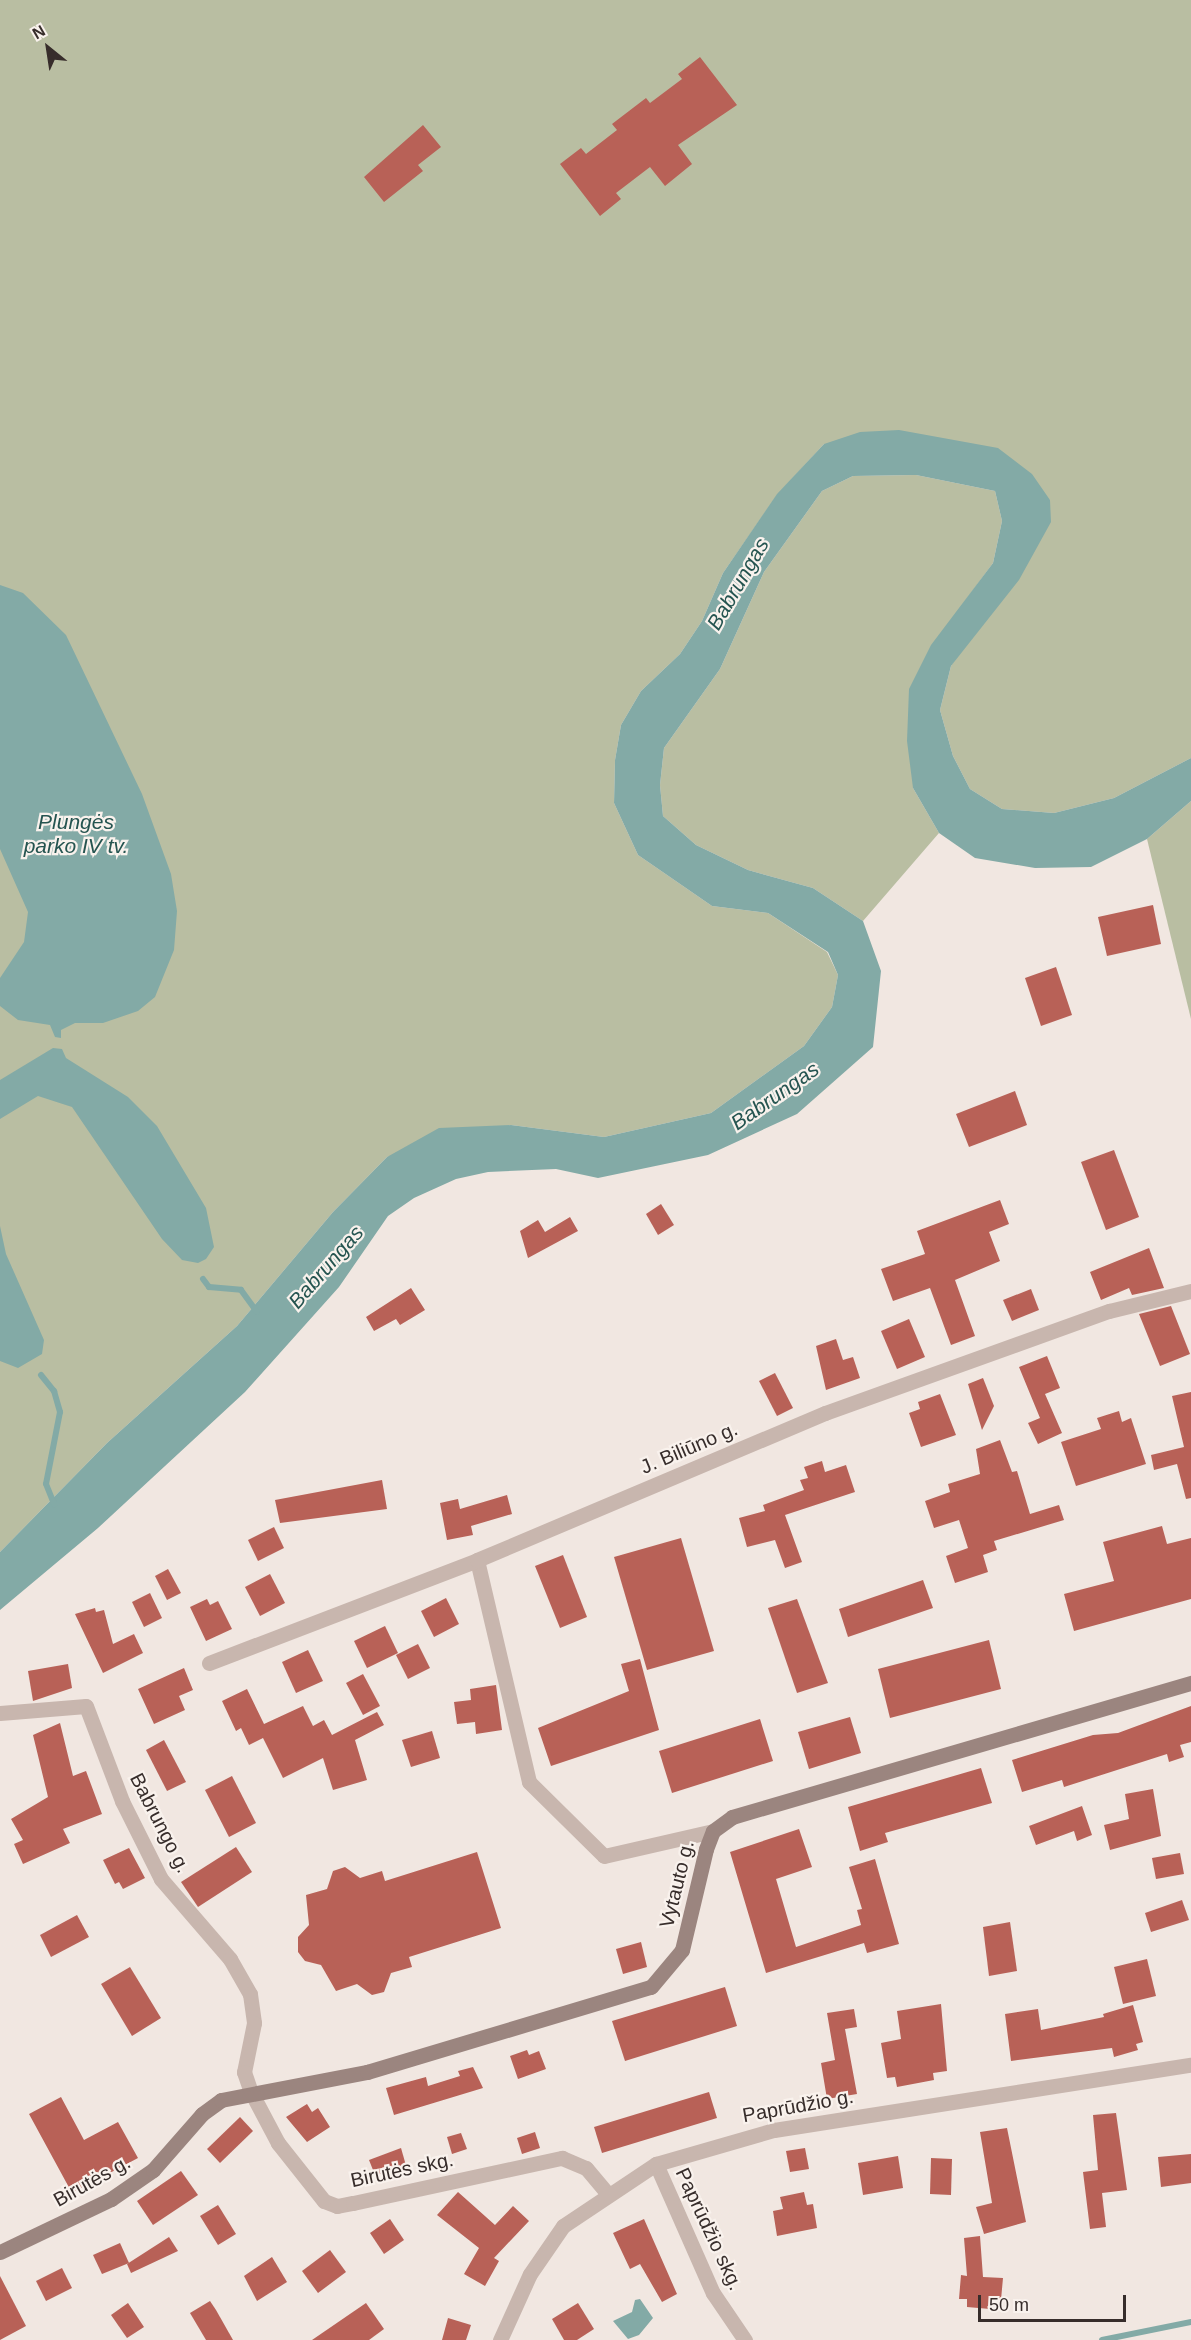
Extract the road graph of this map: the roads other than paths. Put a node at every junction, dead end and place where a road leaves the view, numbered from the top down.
1 (1191, 1292) edge
2 (477, 1560) junction
3 (209, 1663) dead end
4 (1191, 1683) edge
5 (0, 1713) edge
6 (713, 1831) junction
7 (1191, 2065) edge
8 (251, 2092) junction
9 (656, 2164) junction
10 (607, 2193) junction
11 (0, 2252) edge
12 (500, 2340) edge
13 (745, 2340) edge

1 - 2 street, J. Biliūno g.
2 - 3 street, J. Biliūno g.
2 - 6 street
4 - 6 main road, Vytauto g.
5 - 8 street, Babrungo g.
6 - 8 main road, Vytauto g.
7 - 9 street, Paprūdžio g.
8 - 10 street, Birutės skg.
8 - 11 main road, Birutės g.
9 - 10 street, Paprūdžio g.
9 - 13 street, Paprūdžio skg.
10 - 12 street, Paprūdžio g.

